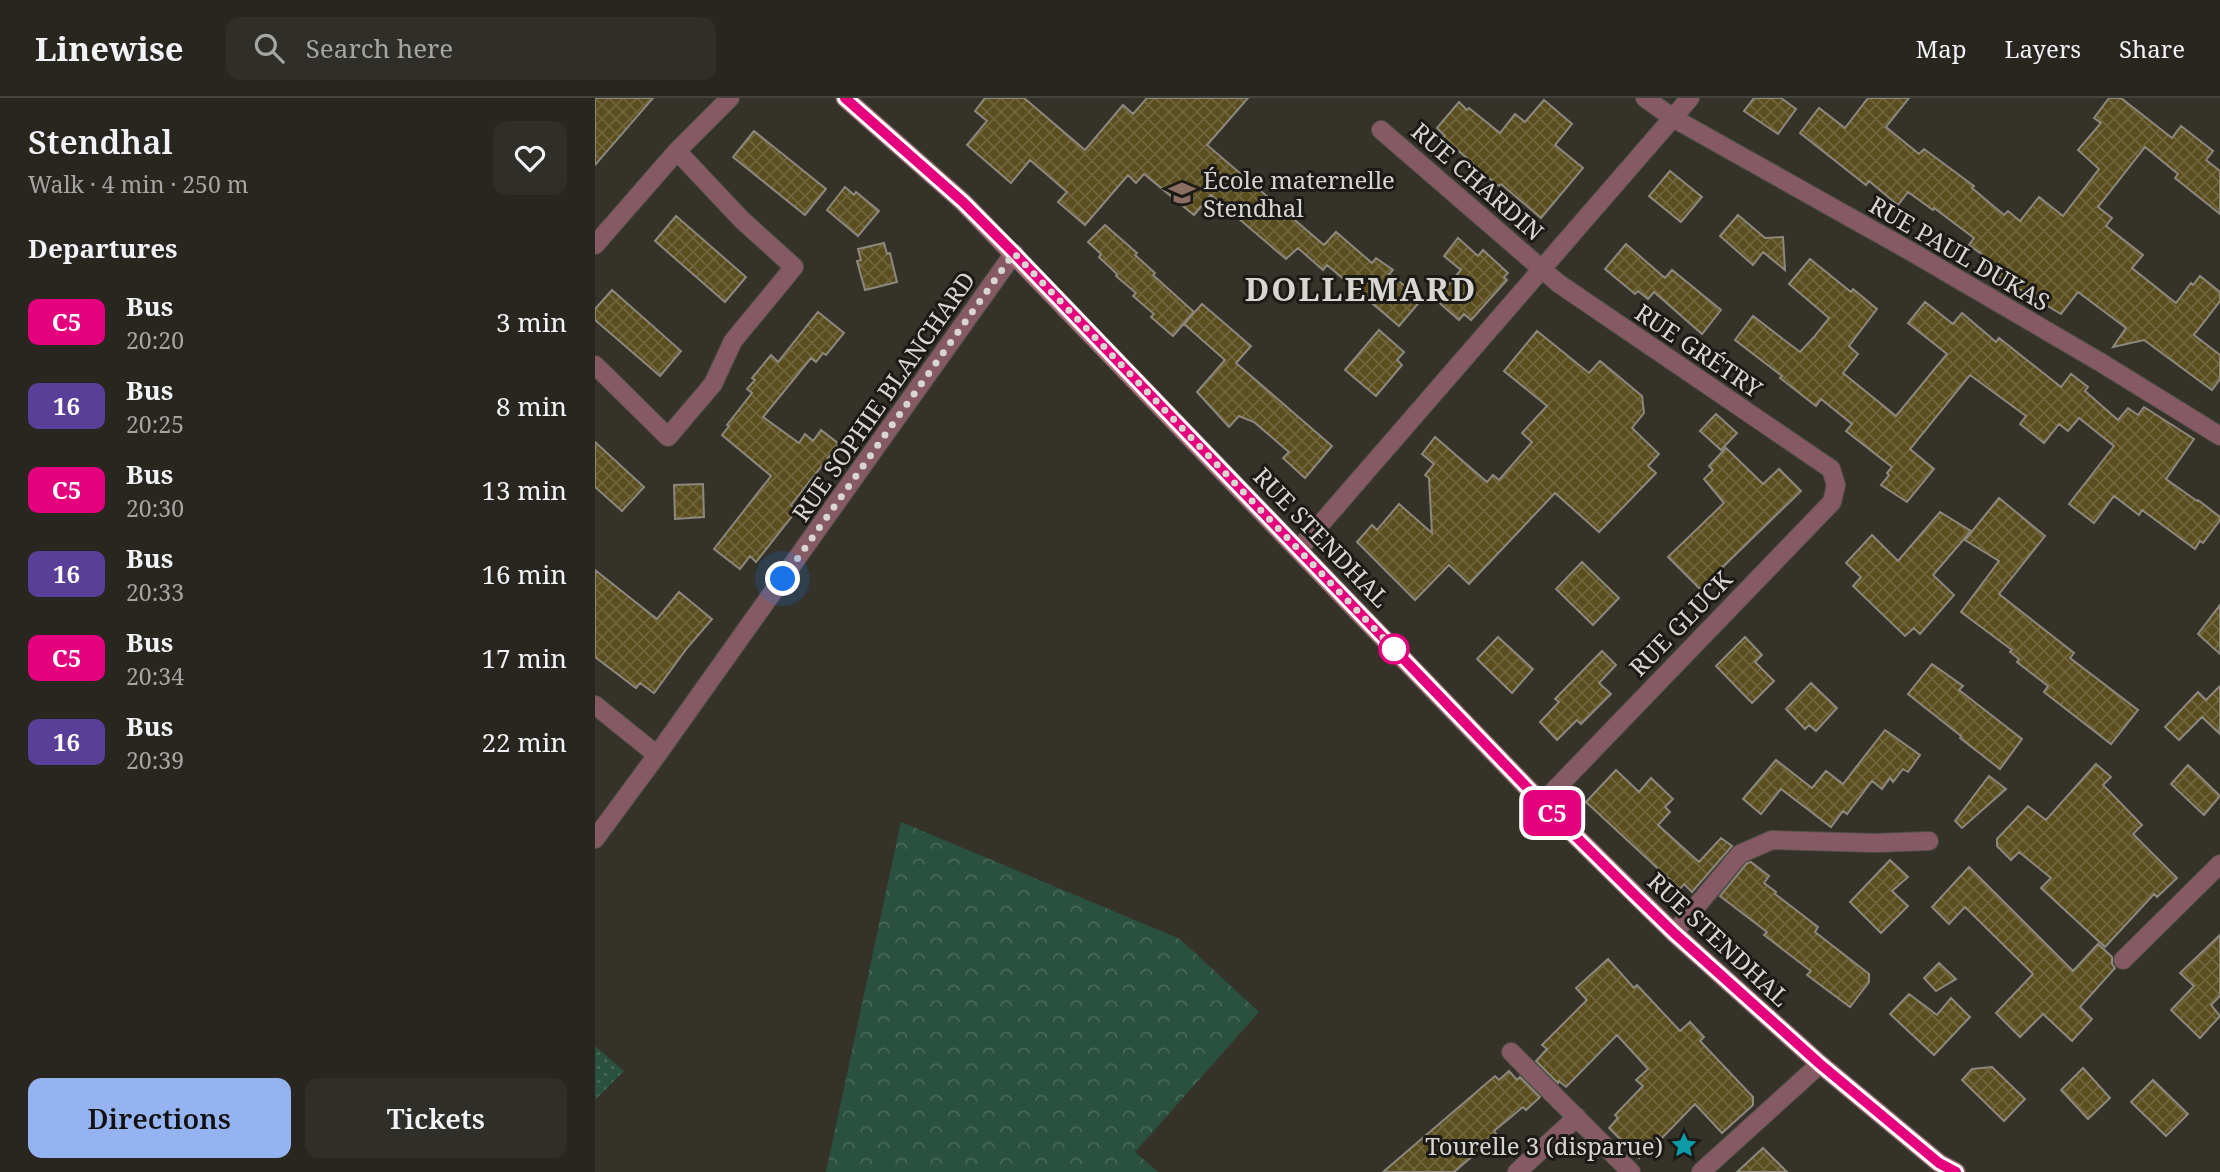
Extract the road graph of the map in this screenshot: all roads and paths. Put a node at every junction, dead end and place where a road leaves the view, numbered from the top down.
1 (730, 98) edge
2 (845, 98) edge
3 (1645, 98) edge
4 (1690, 98) edge
5 (1673, 118) junction
6 (1381, 130) dead end
7 (677, 151) junction
8 (595, 245) edge
9 (1014, 253) junction
10 (1542, 269) junction
11 (595, 365) edge
12 (2220, 436) edge
13 (1831, 469) joint
14 (1299, 549) junction
15 (595, 705) edge
16 (657, 755) junction
17 (1542, 803) junction
18 (595, 839) edge
19 (1929, 841) dead end
20 (2220, 864) edge
21 (1674, 933) junction
22 (2123, 960) dead end
23 (1511, 1052) dead end
24 (1820, 1064) junction
25 (1577, 1117) junction
26 (1517, 1172) edge
27 (1631, 1172) edge
28 (1701, 1172) edge
29 (1956, 1172) edge

1 - 7 street
2 - 9 street, RUE STENDHAL
3 - 5 street, RUE PAUL DUKAS
4 - 5 street
5 - 10 street
5 - 12 street, RUE PAUL DUKAS
6 - 10 street, RUE CHARDIN
7 - 8 street
7 - 11 street
9 - 14 street, RUE STENDHAL
9 - 16 street, RUE SOPHIE BLANCHARD
10 - 13 street, RUE GRÉTRY
10 - 14 street
13 - 17 street, RUE GLUCK
14 - 17 street, RUE STENDHAL
15 - 16 street
16 - 18 street, RUE SOPHIE BLANCHARD
17 - 21 street, RUE STENDHAL
19 - 21 street
20 - 22 street
21 - 24 street, RUE STENDHAL
23 - 25 street
24 - 28 street
24 - 29 street, RUE STENDHAL
25 - 26 street
25 - 27 street

